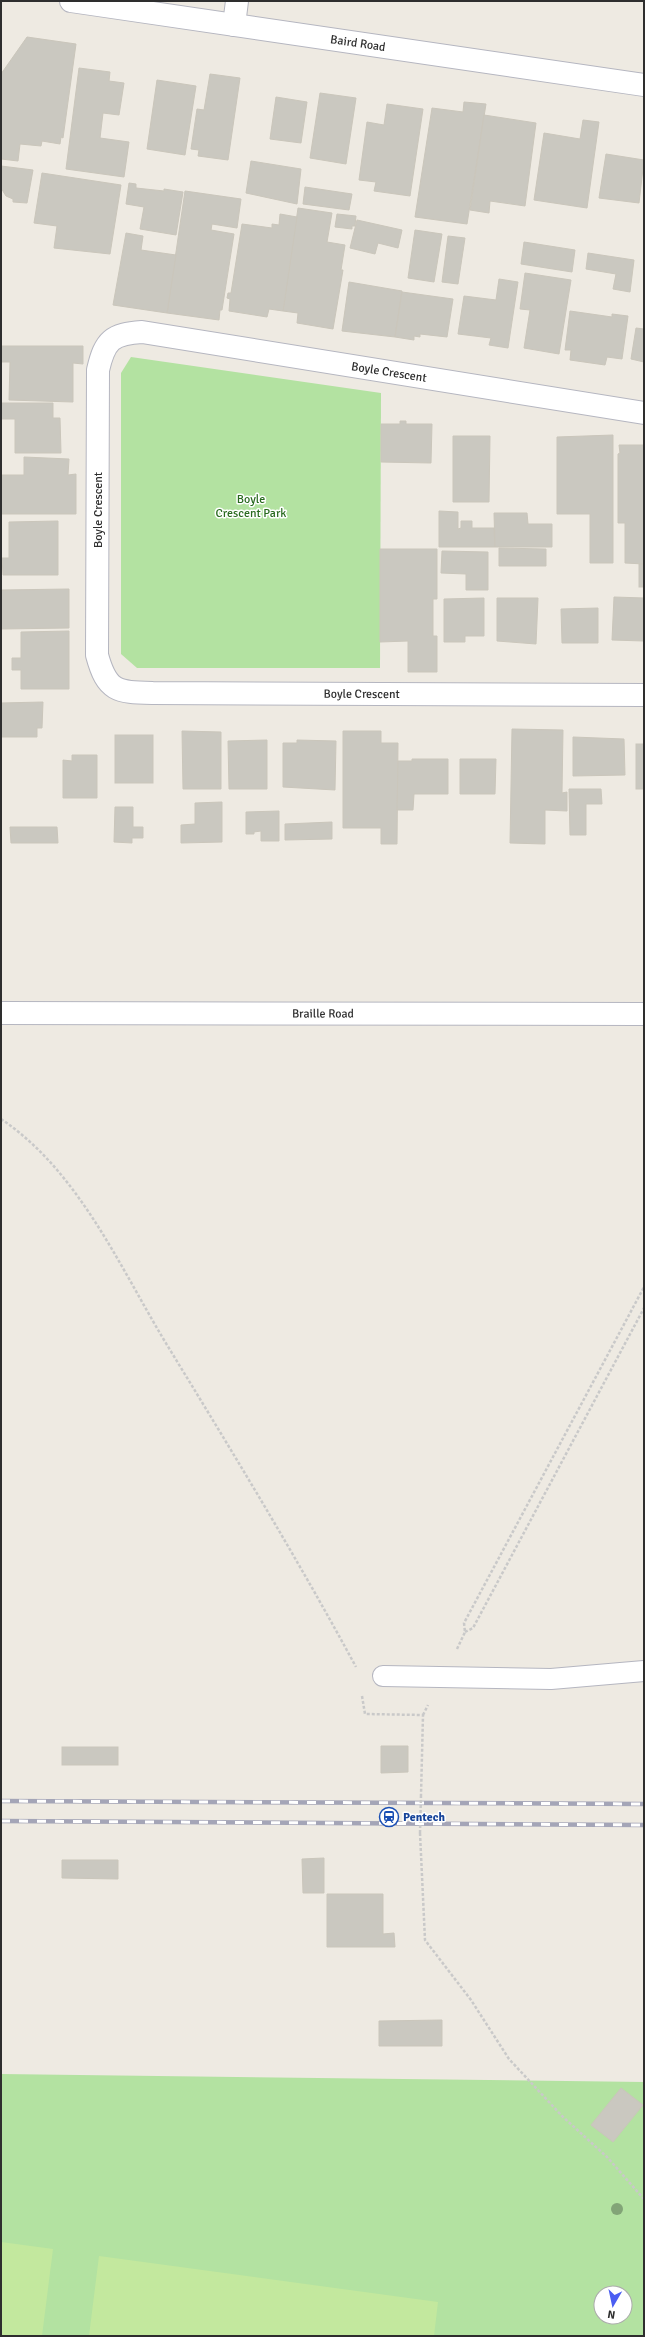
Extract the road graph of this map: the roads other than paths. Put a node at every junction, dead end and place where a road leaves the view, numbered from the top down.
1 (72, 1) edge
2 (237, 1) edge
3 (234, 25) junction
4 (644, 85) edge
5 (644, 413) edge
6 (644, 695) edge
7 (1, 1013) edge
8 (644, 1014) edge
9 (644, 1671) edge
10 (383, 1676) dead end

1 - 3 street, Baird Road
2 - 3 street
3 - 4 street, Baird Road
5 - 6 street, Boyle Crescent
7 - 8 street, Braille Road
9 - 10 lane

